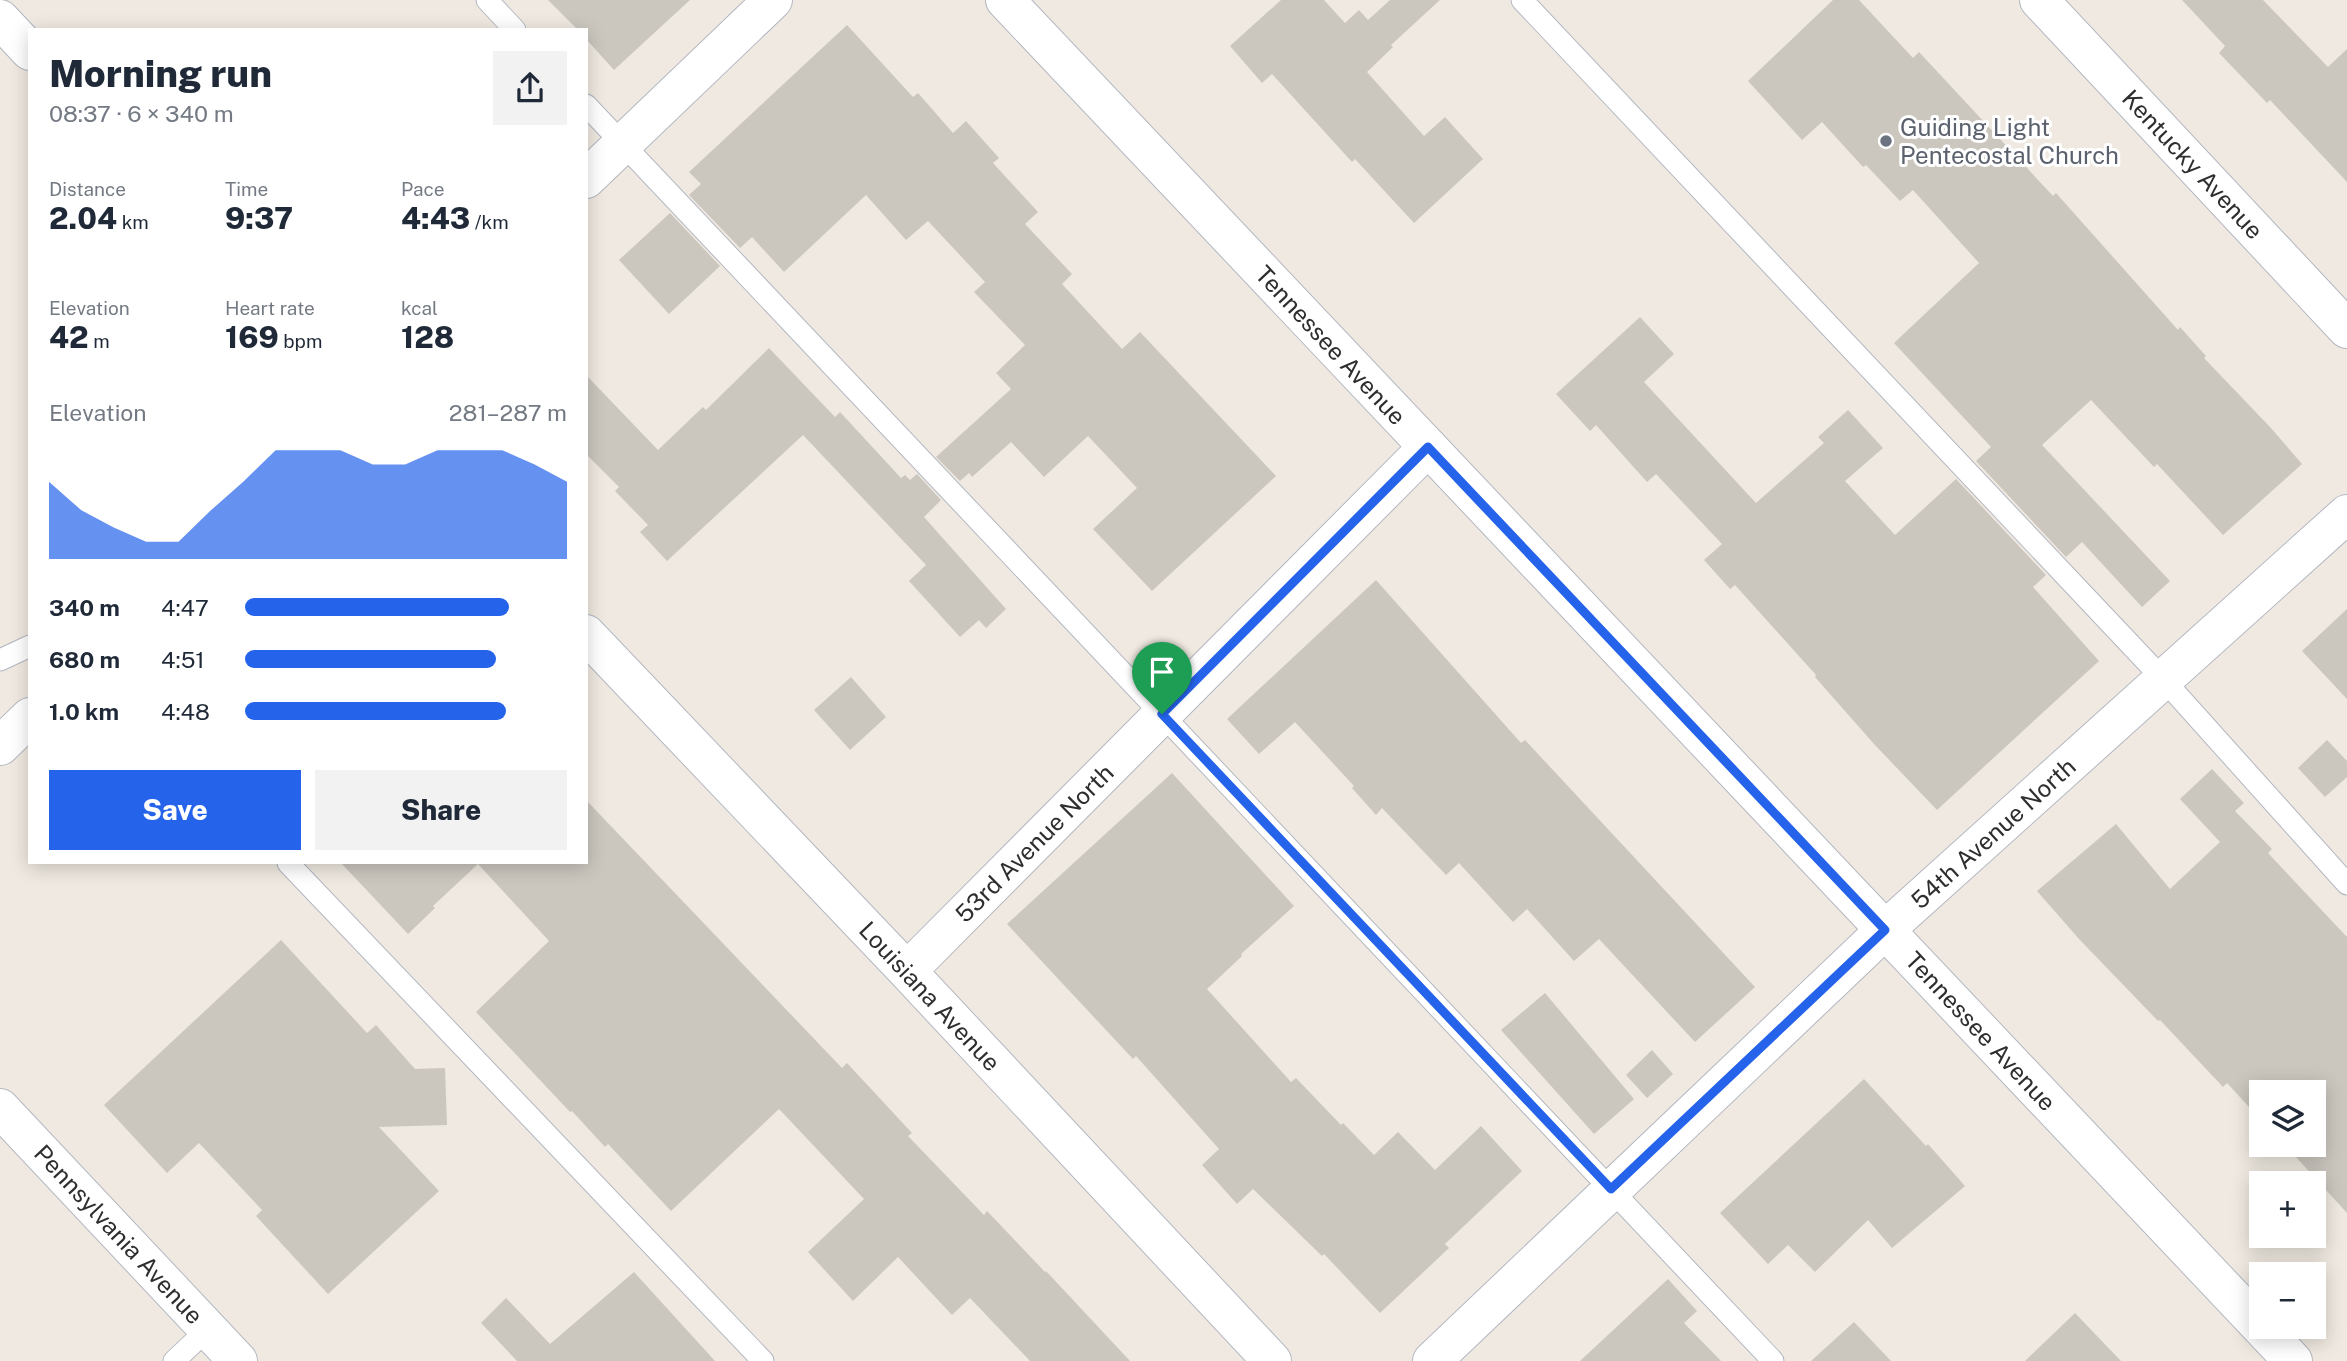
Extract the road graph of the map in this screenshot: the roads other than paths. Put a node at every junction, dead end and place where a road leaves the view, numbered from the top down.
1 (487, 0) edge
2 (773, 0) edge
3 (1005, 0) edge
4 (1522, 0) edge
5 (2039, 0) edge
6 (0, 19) edge
7 (514, 28) edge
8 (28, 49) edge
9 (588, 107) edge
10 (623, 144) junction
11 (588, 177) edge
12 (2347, 329) edge
13 (1428, 447) junction
14 (2347, 514) edge
15 (588, 636) edge
16 (28, 647) edge
17 (0, 660) edge
18 (2164, 679) junction
19 (1162, 714) junction
20 (28, 719) edge
21 (0, 746) edge
22 (289, 864) edge
23 (2347, 884) edge
24 (1885, 930) junction
25 (907, 971) junction
26 (0, 1108) edge
27 (1611, 1189) junction
28 (208, 1329) junction
29 (174, 1361) edge
30 (238, 1361) edge
31 (763, 1361) edge
32 (1272, 1361) edge
33 (1432, 1361) edge
34 (1773, 1361) edge
35 (2293, 1361) edge

1 - 7 lane
2 - 10 street
3 - 13 street, Tennessee Avenue
4 - 18 lane
5 - 12 street, Kentucky Avenue
6 - 8 street
9 - 10 lane
10 - 11 street
10 - 19 lane
13 - 19 street, 53rd Avenue North
13 - 24 street, Tennessee Avenue
14 - 18 street, 54th Avenue North
15 - 25 street, Louisiana Avenue
16 - 17 lane
18 - 23 lane
18 - 24 street, 54th Avenue North
19 - 25 street, 53rd Avenue North
19 - 27 lane
20 - 21 street
22 - 31 lane
24 - 27 street, 54th Avenue North
24 - 35 street, Tennessee Avenue
25 - 32 street, Louisiana Avenue
26 - 28 street, Pennsylvania Avenue
27 - 33 street, 54th Avenue North
27 - 34 lane
28 - 29 lane
28 - 30 street, Pennsylvania Avenue

